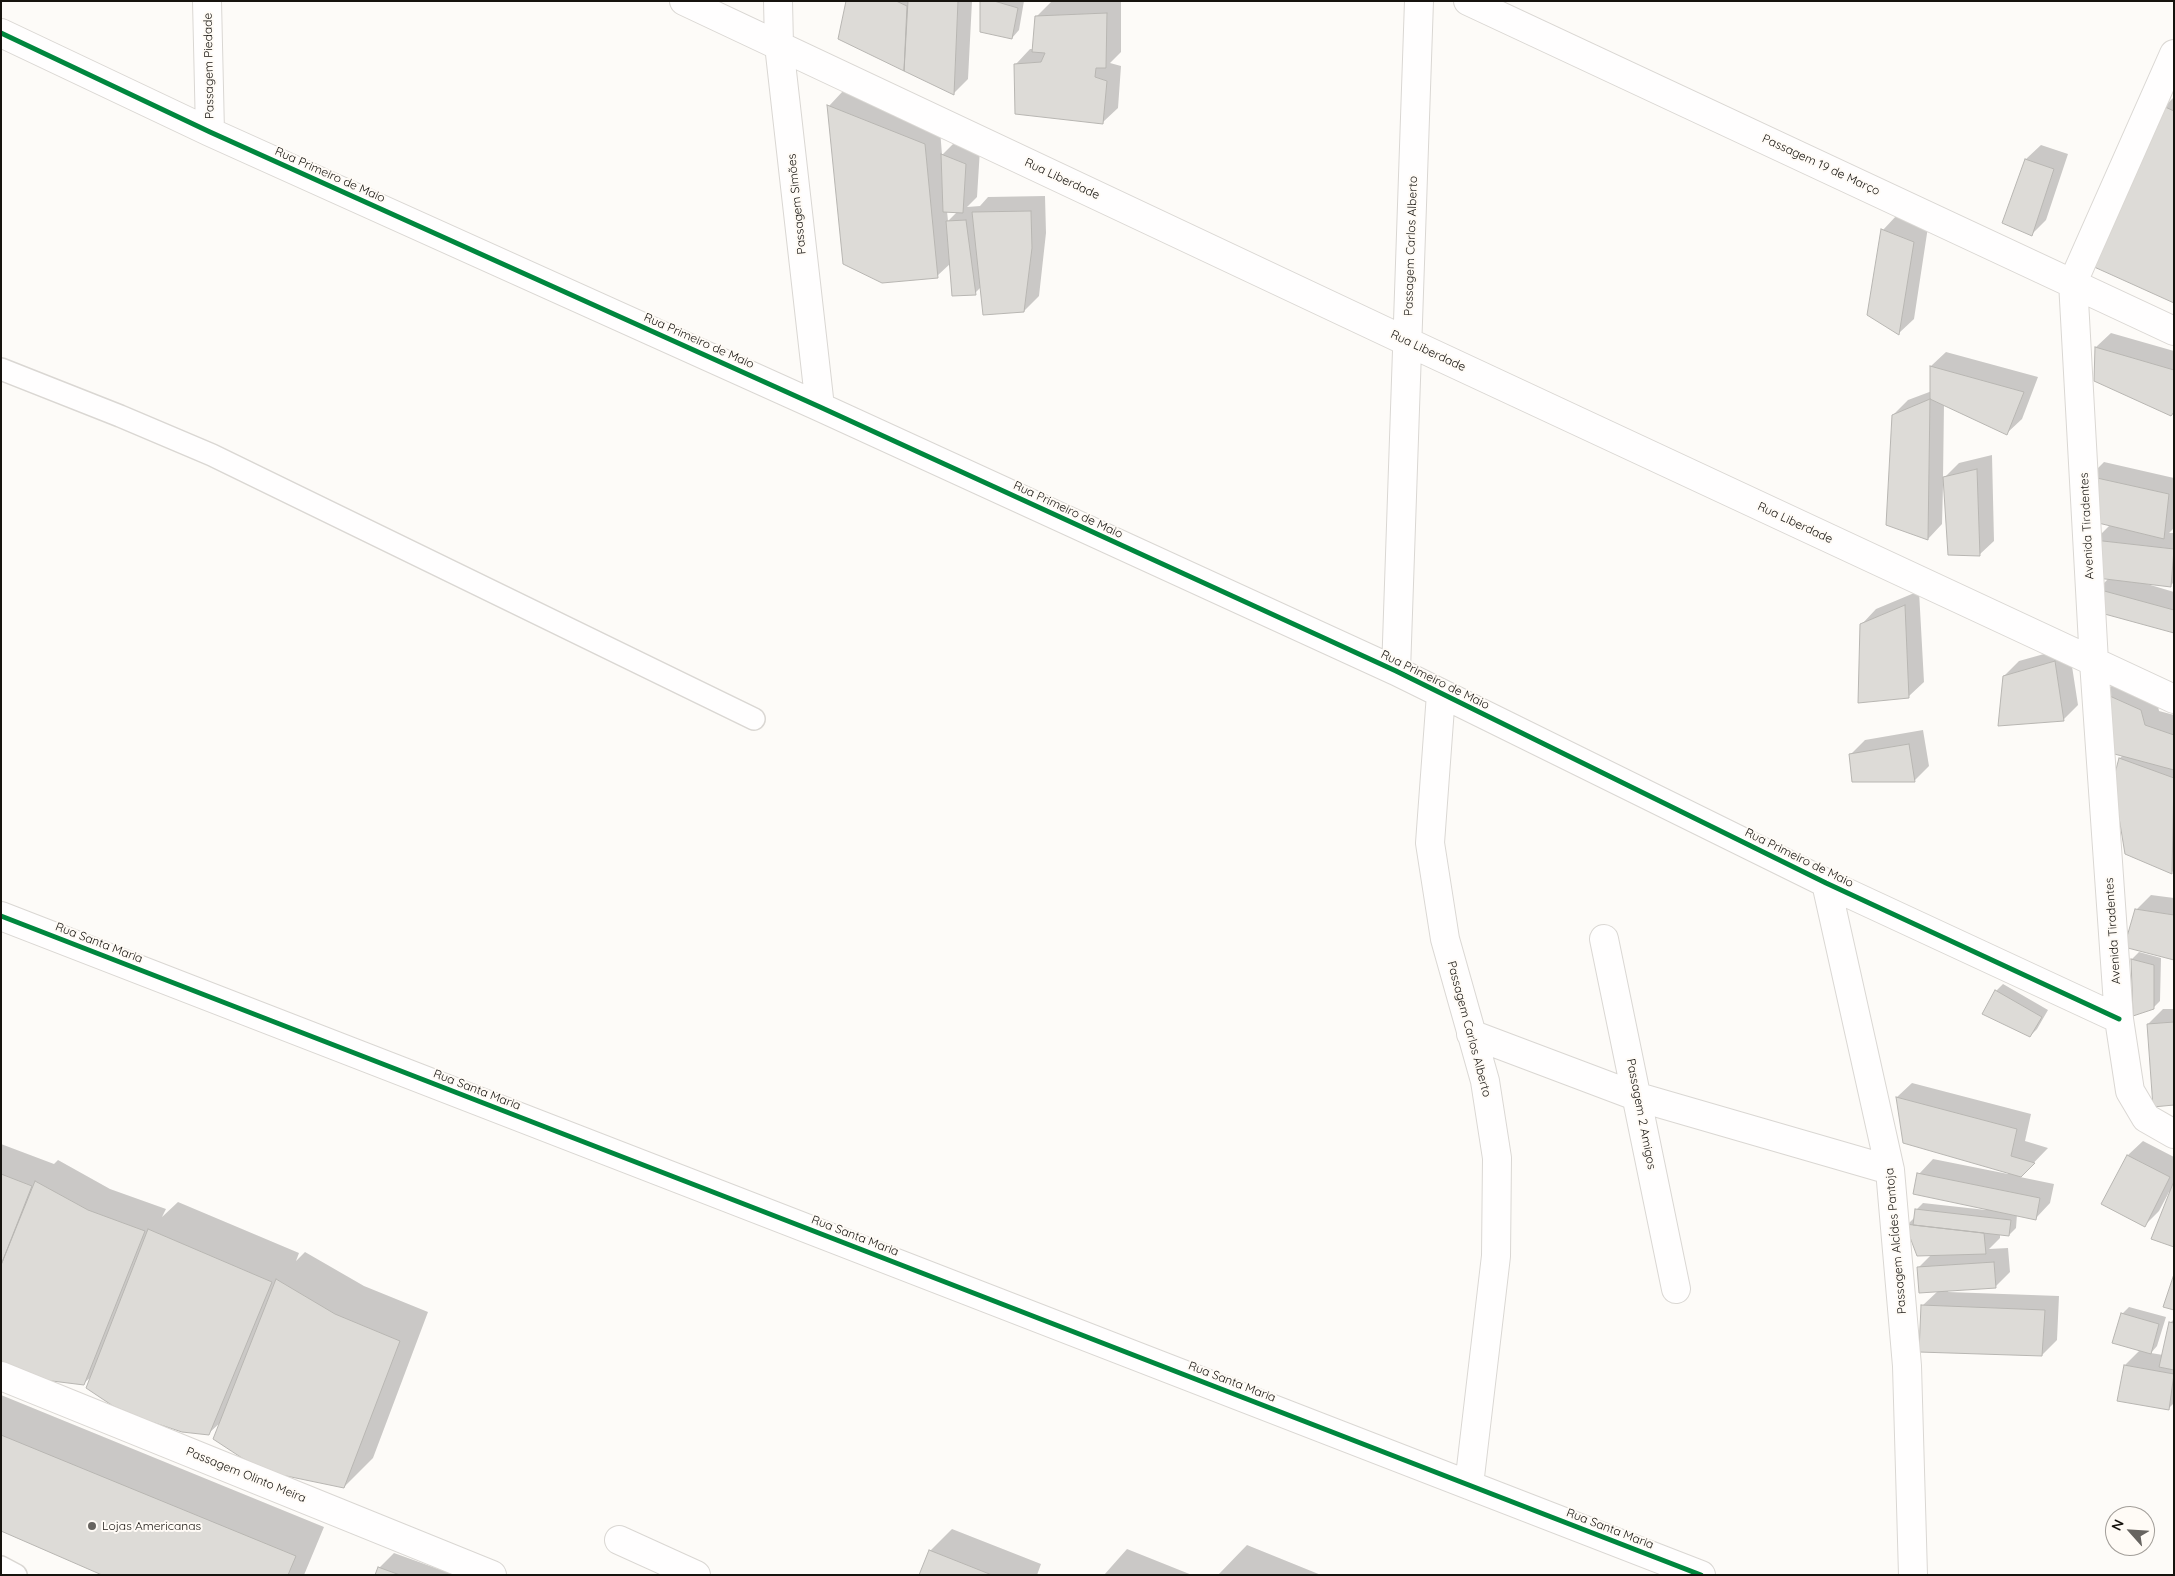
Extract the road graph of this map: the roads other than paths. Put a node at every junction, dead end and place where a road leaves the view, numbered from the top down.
1 (207, 1) edge
2 (684, 1) edge
3 (778, 1) edge
4 (1419, 1) edge
5 (1468, 1) edge
6 (1, 33) edge
7 (780, 46) junction
8 (2174, 54) edge
9 (210, 132) junction
10 (2074, 282) junction
11 (2174, 331) edge
12 (1408, 342) junction
13 (1, 370) edge
14 (820, 407) junction
15 (2094, 662) junction
16 (1396, 671) junction
17 (1441, 694) junction
18 (2174, 698) edge
19 (754, 719) dead end
20 (1826, 883) junction
21 (1, 916) edge
22 (1604, 939) dead end
23 (2119, 1019) junction
24 (1471, 1034) junction
25 (1638, 1097) junction
26 (2174, 1134) edge
27 (1890, 1170) junction
28 (1676, 1289) dead end
29 (1, 1376) edge
30 (1469, 1484) junction
31 (619, 1540) dead end
32 (1, 1567) edge
33 (16, 1575) edge
34 (492, 1575) edge
35 (696, 1575) edge
36 (1701, 1575) edge
37 (1913, 1575) edge

1 - 9 street, Passagem Piedade
2 - 7 street, Rua Liberdade
3 - 7 street, Passagem Simões
4 - 12 street, Passagem Carlos Alberto
5 - 10 street, Passagem 19 de Março
6 - 9 street, Rua Primeiro de Maio
7 - 12 street, Rua Liberdade
7 - 14 street, Passagem Simões
8 - 10 street, Avenida Tiradentes
9 - 14 street, Rua Primeiro de Maio
10 - 11 street, Passagem 19 de Março
10 - 15 street, Avenida Tiradentes
12 - 15 street, Rua Liberdade
12 - 16 street, Passagem Carlos Alberto
13 - 19 lane
14 - 16 street, Rua Primeiro de Maio
15 - 18 street, Rua Liberdade
15 - 23 street, Avenida Tiradentes
16 - 17 street, Rua Primeiro de Maio
17 - 20 street, Rua Primeiro de Maio
17 - 24 street, Passagem Carlos Alberto
20 - 23 street, Rua Primeiro de Maio
20 - 27 street, Passagem AlcÍdes Pantoja
21 - 30 street, Rua Santa Maria
22 - 25 street, Passagem 2 Amigos
23 - 26 street, Avenida Tiradentes
24 - 25 street
24 - 30 street, Passagem Carlos Alberto
25 - 27 street
25 - 28 street, Passagem 2 Amigos
27 - 37 street, Passagem AlcÍdes Pantoja
29 - 34 street, Passagem Olinto Meira
30 - 36 street, Rua Santa Maria
31 - 35 street
32 - 33 lane

